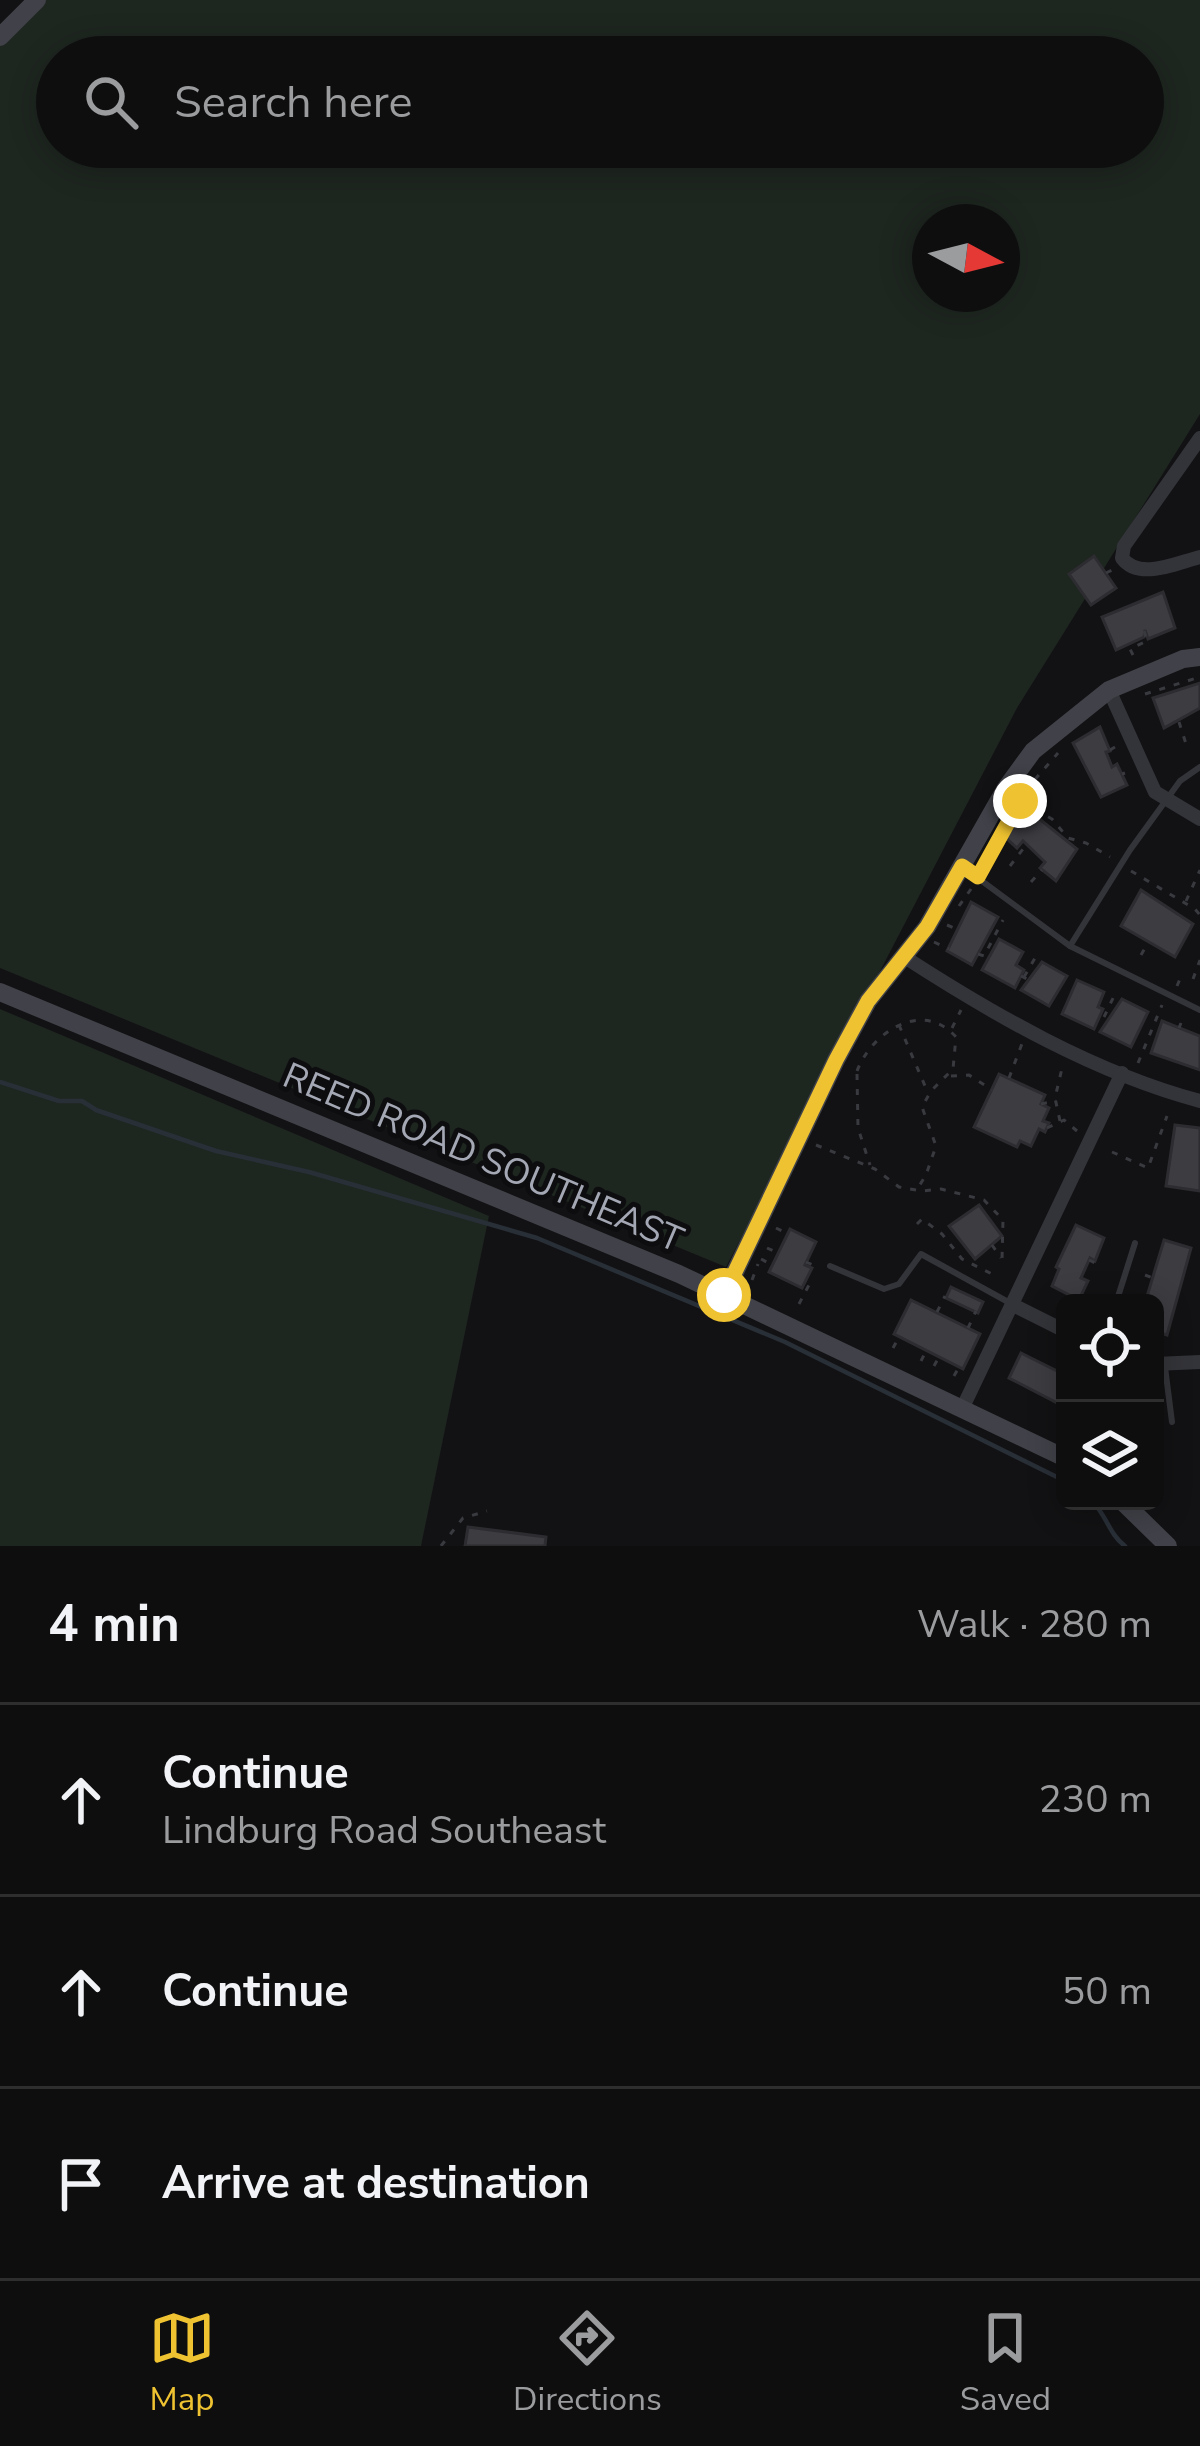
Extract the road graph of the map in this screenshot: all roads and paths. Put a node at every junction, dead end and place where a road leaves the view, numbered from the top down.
1 (37, 0) edge
2 (0, 38) edge
3 (1200, 438) edge
4 (1200, 557) edge
5 (1144, 631) dead end
6 (1133, 655) dead end
7 (1200, 657) edge
8 (1200, 678) edge
9 (1113, 699) junction
10 (1179, 722) dead end
11 (1187, 747) dead end
12 (1061, 749) dead end
13 (1200, 767) edge
14 (1020, 801) junction
15 (1168, 802) junction
16 (1200, 819) edge
17 (1026, 845) dead end
18 (1110, 857) dead end
19 (1010, 866) dead end
20 (1126, 868) dead end
21 (1042, 870) dead end
22 (1200, 870) edge
23 (970, 871) junction
24 (1031, 882) dead end
25 (1173, 897) junction
26 (1185, 903) junction
27 (1168, 907) dead end
28 (1200, 915) edge
29 (1003, 920) dead end
30 (959, 930) dead end
31 (1148, 943) dead end
32 (1070, 946) junction
33 (949, 949) dead end
34 (925, 950) dead end
35 (1038, 953) dead end
36 (978, 954) dead end
37 (1141, 955) dead end
38 (903, 956) junction
39 (1200, 960) edge
40 (1182, 974) dead end
41 (1024, 978) dead end
42 (1192, 979) dead end
43 (1177, 988) dead end
44 (0, 992) edge
45 (1115, 994) dead end
46 (967, 998) junction
47 (1164, 1000) dead end
48 (1200, 1010) edge
49 (1104, 1017) dead end
50 (899, 1025) junction
51 (1027, 1029) junction
52 (951, 1030) junction
53 (855, 1047) dead end
54 (1069, 1049) junction
55 (856, 1071) junction
56 (1129, 1071) junction
57 (949, 1077) junction
58 (1009, 1078) dead end
59 (992, 1090) dead end
60 (928, 1094) junction
61 (1056, 1101) junction
62 (1200, 1101) edge
63 (1041, 1104) dead end
64 (1167, 1116) dead end
65 (1060, 1120) junction
66 (1047, 1127) dead end
67 (814, 1144) dead end
68 (1112, 1152) dead end
69 (1084, 1155) junction
70 (870, 1167) junction
71 (916, 1190) junction
72 (916, 1224) dead end
73 (774, 1227) dead end
74 (788, 1234) dead end
75 (1136, 1243) dead end
76 (992, 1245) dead end
77 (765, 1247) dead end
78 (778, 1253) dead end
79 (760, 1258) dead end
80 (1089, 1260) dead end
81 (806, 1262) dead end
82 (772, 1265) dead end
83 (1099, 1265) dead end
84 (817, 1267) dead end
85 (830, 1267) dead end
86 (994, 1275) dead end
87 (1145, 1275) dead end
88 (1153, 1278) dead end
89 (811, 1281) dead end
90 (1119, 1294) edge
91 (724, 1295) junction
92 (945, 1296) dead end
93 (799, 1304) dead end
94 (1013, 1305) junction
95 (976, 1311) dead end
96 (937, 1312) dead end
97 (1056, 1326) edge
98 (968, 1328) dead end
99 (899, 1337) dead end
100 (893, 1348) dead end
101 (926, 1351) dead end
102 (939, 1357) dead end
103 (921, 1361) dead end
104 (1200, 1362) edge
105 (1164, 1364) edge
106 (934, 1366) dead end
107 (959, 1367) dead end
108 (954, 1376) dead end
109 (1164, 1383) edge
110 (962, 1407) junction
111 (1172, 1422) dead end
112 (1056, 1454) edge
113 (1131, 1510) edge
114 (488, 1511) dead end
115 (441, 1546) edge
116 (1168, 1546) edge

1 - 2 street
3 - 4 street
5 - 6 path
7 - 9 street
8 - 9 path
9 - 15 street
9 - 23 street
10 - 11 path
12 - 14 path
13 - 15 lane
14 - 18 path
14 - 23 path
15 - 16 street
15 - 32 lane
17 - 19 path
20 - 25 path
21 - 24 path
22 - 26 path
23 - 30 path
23 - 32 lane
23 - 38 street
25 - 26 path
25 - 27 path
26 - 28 path
29 - 36 path
31 - 37 path
32 - 48 lane
33 - 34 path
35 - 41 path
38 - 46 street
38 - 91 street
39 - 42 path
40 - 43 path
44 - 91 street, REED ROAD SOUTHEAST
45 - 49 path
46 - 51 street
46 - 52 path
47 - 56 path
50 - 52 path
50 - 55 path
50 - 60 path
51 - 54 street
51 - 58 path
52 - 57 path
53 - 55 path
54 - 56 street
54 - 61 path
55 - 70 path
56 - 62 street
56 - 69 street
57 - 59 path
57 - 60 path
60 - 71 path
61 - 63 path
61 - 65 path
64 - 68 path
65 - 66 path
65 - 69 path
67 - 70 path
69 - 94 street
70 - 71 path
71 - 76 path
72 - 86 path
73 - 74 path
75 - 90 lane
77 - 78 path
79 - 82 path
80 - 83 path
81 - 84 path
85 - 94 lane
87 - 88 path
89 - 93 path
91 - 110 street, REED ROAD SOUTHEAST
92 - 96 path
94 - 97 street
94 - 110 street
95 - 98 path
99 - 100 path
101 - 103 path
102 - 106 path
104 - 105 street
107 - 108 path
109 - 111 lane
110 - 112 street, REED ROAD SOUTHEAST
113 - 116 street
114 - 115 path

